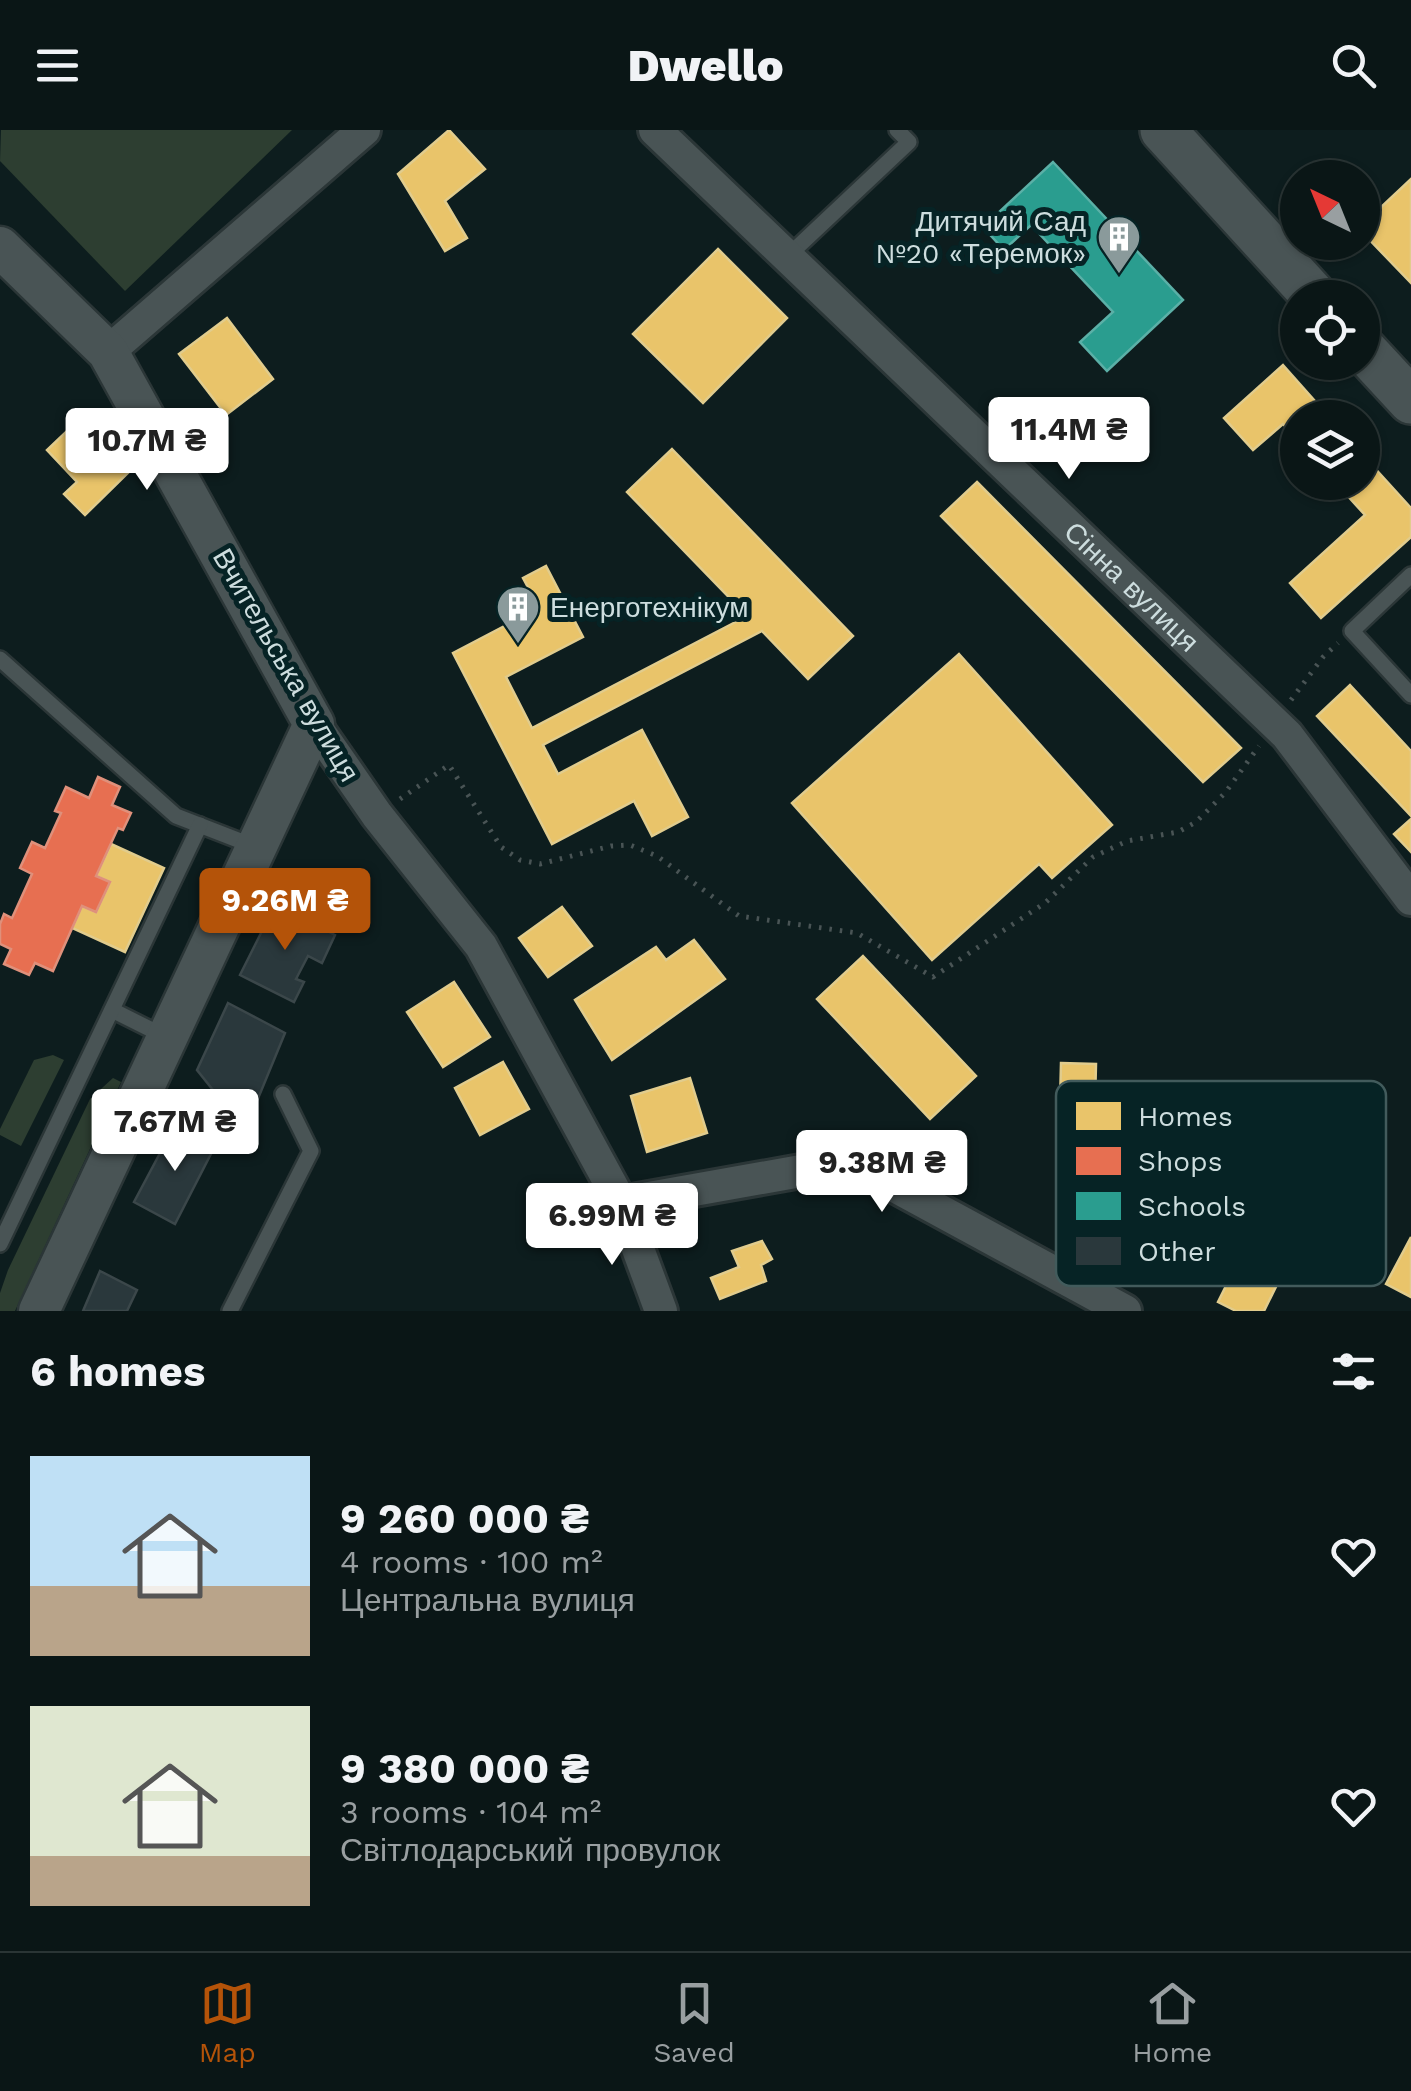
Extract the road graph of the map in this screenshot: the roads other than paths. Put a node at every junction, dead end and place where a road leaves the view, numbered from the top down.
1 (364, 130) edge
2 (655, 130) edge
3 (898, 130) edge
4 (1162, 130) edge
5 (0, 247) edge
6 (789, 255) junction
7 (1300, 280) edge
8 (108, 352) junction
9 (1380, 367) edge
10 (1411, 401) edge
11 (1407, 586) edge
12 (0, 659) edge
13 (1411, 695) edge
14 (314, 724) junction
15 (200, 826) junction
16 (256, 847) junction
17 (1411, 899) edge
18 (112, 1010) junction
19 (167, 1038) junction
20 (284, 1094) dead end
21 (622, 1203) junction
22 (0, 1244) edge
23 (1056, 1274) edge
24 (1079, 1286) edge
25 (39, 1311) edge
26 (230, 1311) edge
27 (661, 1311) edge
28 (1125, 1311) edge

1 - 8 street
2 - 6 street, Сінна вулиця
3 - 6 lane
4 - 7 main road
5 - 8 street, Вчительська вулиця
6 - 17 street, Сінна вулиця
8 - 14 street, Вчительська вулиця
9 - 10 main road
11 - 13 lane
12 - 15 lane
14 - 16 street
14 - 21 street, Вчительська вулиця
15 - 16 lane
15 - 18 lane
16 - 19 street
18 - 19 lane
18 - 22 lane
19 - 25 street
20 - 26 lane
21 - 23 street
21 - 27 street, Вчительська вулиця
24 - 28 street

